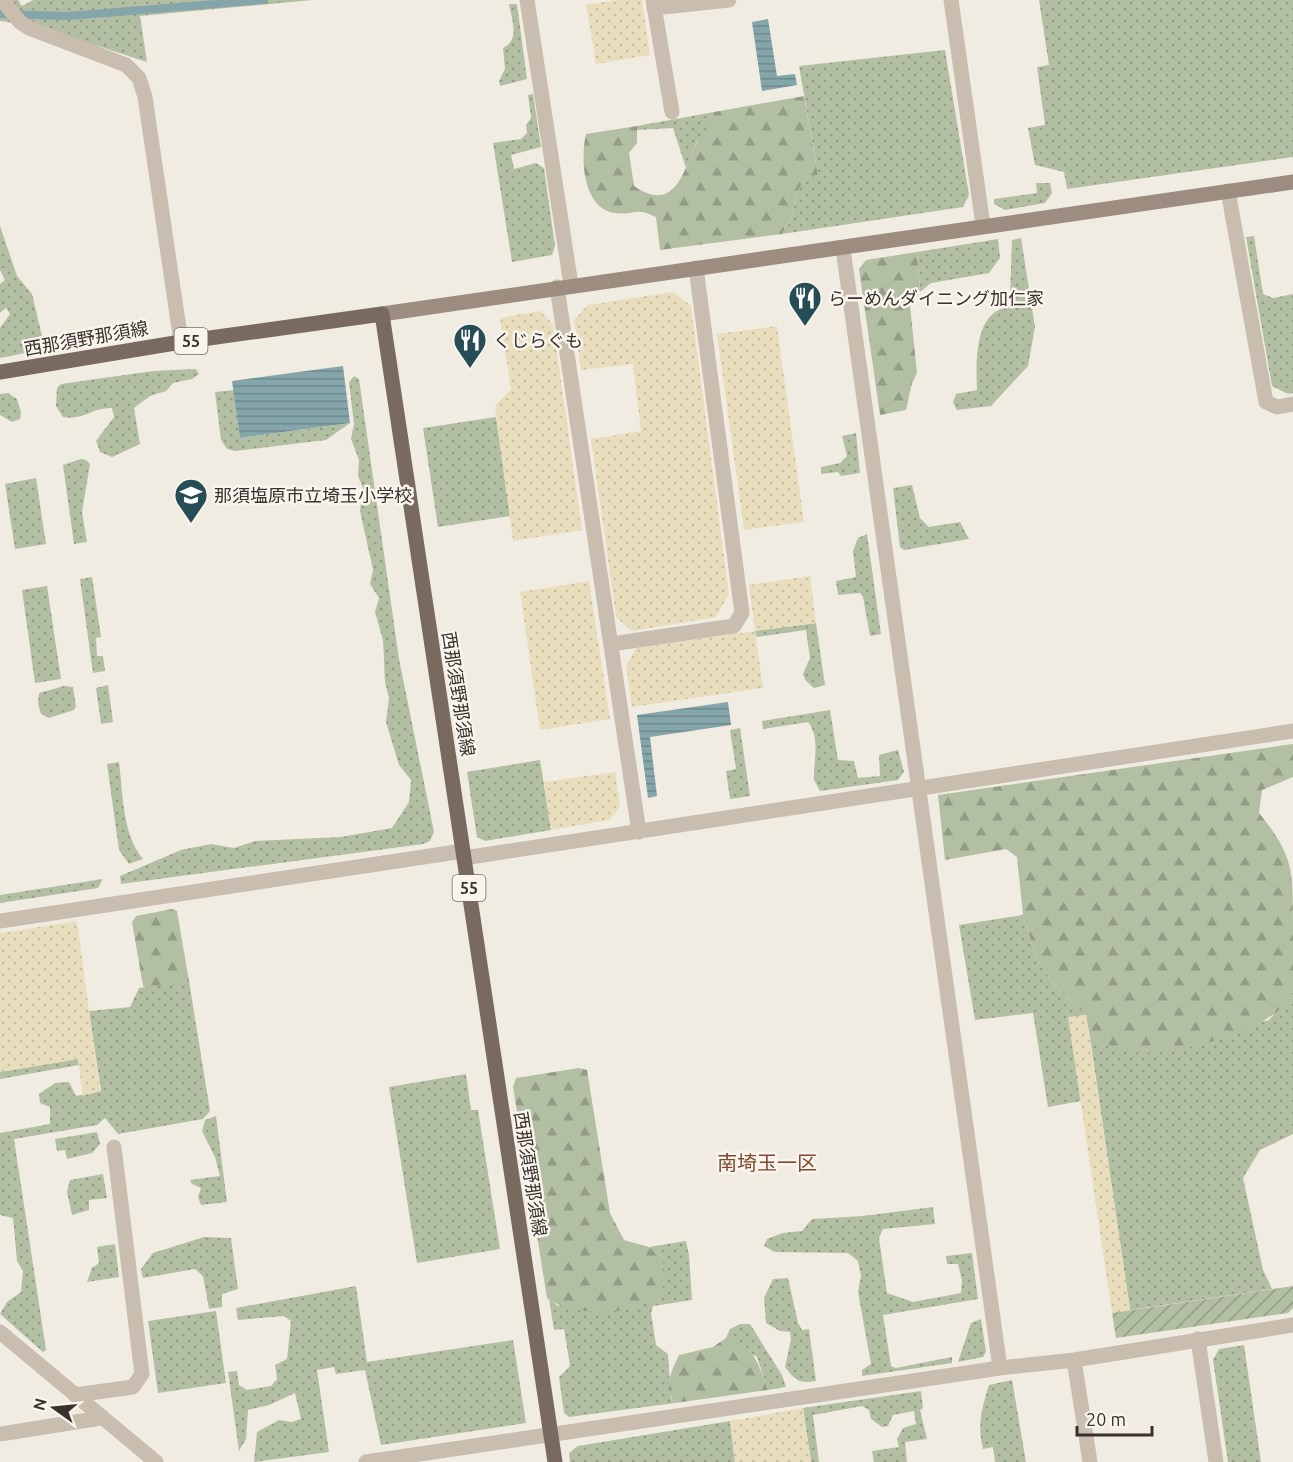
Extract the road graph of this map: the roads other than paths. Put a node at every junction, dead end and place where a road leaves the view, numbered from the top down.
1 (2, 0) edge
2 (527, 0) edge
3 (729, 0) edge
4 (951, 0) edge
5 (654, 4) edge
6 (672, 112) dead end
7 (1293, 182) edge
8 (1228, 191) junction
9 (983, 225) junction
10 (843, 249) junction
11 (696, 268) junction
12 (564, 286) junction
13 (382, 314) junction
14 (181, 342) junction
15 (0, 372) edge
16 (1293, 404) edge
17 (611, 644) junction
18 (1293, 731) edge
19 (918, 790) junction
20 (639, 832) junction
21 (464, 854) junction
22 (0, 921) edge
23 (114, 1147) dead end
24 (1293, 1325) edge
25 (0, 1332) edge
26 (1198, 1339) junction
27 (1074, 1360) junction
28 (1000, 1368) junction
29 (75, 1395) junction
30 (101, 1418) junction
31 (0, 1434) edge
32 (551, 1435) junction
33 (156, 1462) edge
34 (366, 1462) edge
35 (555, 1462) edge
36 (1090, 1462) edge
37 (1216, 1462) edge

1 - 14 street
2 - 12 street
3 - 5 street
4 - 9 street
5 - 6 street
7 - 8 street
8 - 9 street
8 - 16 street
9 - 10 street
10 - 11 street
10 - 19 street
11 - 12 street
11 - 17 street
12 - 13 street
12 - 17 street
13 - 14 main road, 西那須野那須線 / 55
13 - 21 main road, 西那須野那須線 / 55
14 - 15 main road, 西那須野那須線 / 55
17 - 20 street
18 - 19 street
19 - 20 street
19 - 28 street
20 - 21 street
21 - 22 street
21 - 32 main road, 西那須野那須線 / 55
23 - 29 street
24 - 26 street
25 - 29 street
26 - 27 street
26 - 37 street
27 - 28 street
27 - 36 street
28 - 32 street
29 - 30 street
30 - 31 street
30 - 33 street
32 - 34 street
32 - 35 main road, 西那須野那須線 / 55

